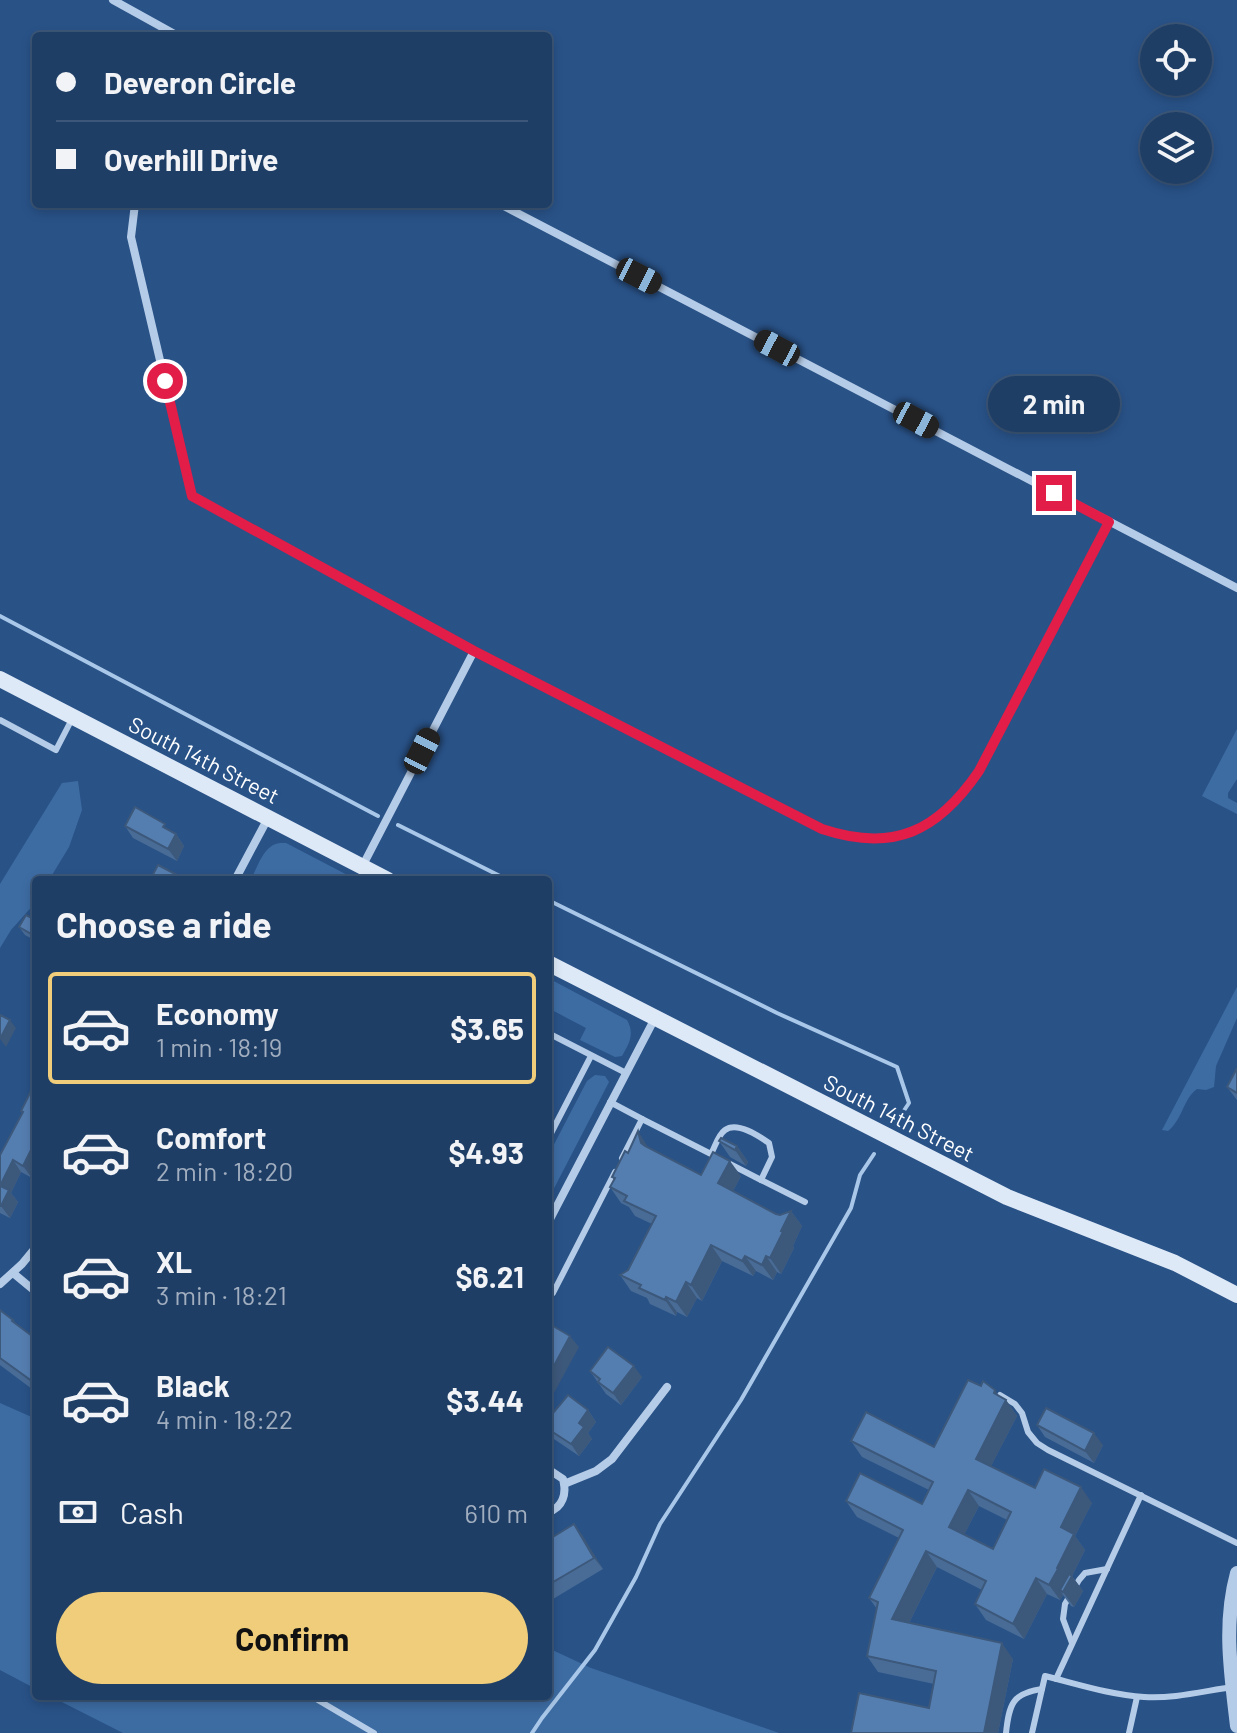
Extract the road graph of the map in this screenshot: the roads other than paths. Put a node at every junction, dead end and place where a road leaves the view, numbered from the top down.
1 (113, 0) edge
2 (160, 31) edge
3 (135, 208) edge
4 (508, 208) edge
5 (1109, 522) junction
6 (1237, 588) edge
7 (474, 651) junction
8 (1, 682) edge
9 (73, 717) junction
10 (0, 720) edge
11 (268, 818) junction
12 (362, 867) junction
13 (237, 876) edge
14 (380, 876) edge
15 (552, 965) edge
16 (655, 1018) junction
17 (552, 1035) edge
18 (591, 1056) junction
19 (626, 1073) junction
20 (610, 1102) junction
21 (642, 1119) junction
22 (552, 1131) edge
23 (711, 1154) junction
24 (761, 1180) junction
25 (805, 1202) dead end
26 (552, 1215) edge
27 (32, 1259) edge
28 (13, 1273) junction
29 (0, 1284) edge
30 (32, 1289) edge
31 (552, 1292) edge
32 (1237, 1295) edge
33 (667, 1387) dead end
34 (1000, 1395) edge
35 (552, 1472) edge
36 (564, 1484) junction
37 (1141, 1495) junction
38 (552, 1512) edge
39 (1237, 1543) edge
40 (1107, 1569) junction
41 (1237, 1573) edge
42 (1072, 1643) junction
43 (1056, 1679) junction
44 (1233, 1687) junction
45 (1042, 1689) junction
46 (1137, 1697) junction
47 (318, 1700) edge
48 (1237, 1726) edge
49 (374, 1733) edge
50 (1006, 1733) edge
51 (1032, 1733) edge
52 (1129, 1733) edge

1 - 2 street
3 - 7 street
4 - 5 street
5 - 6 street
5 - 7 street
7 - 12 street
8 - 9 main road, South 14th Street
9 - 10 lane
9 - 11 main road, South 14th Street
11 - 12 main road, South 14th Street
11 - 13 street
12 - 14 main road, South 14th Street
15 - 16 main road, South 14th Street
16 - 19 street
16 - 32 main road, South 14th Street
17 - 18 lane
18 - 19 lane
18 - 22 lane
19 - 20 street
20 - 21 lane
20 - 26 street
21 - 23 lane
21 - 31 lane
23 - 24 lane
23 - 24 lane
24 - 25 lane
27 - 28 street
28 - 29 street
28 - 30 street
33 - 36 street
34 - 37 lane
35 - 36 street
36 - 38 street
37 - 39 lane
37 - 40 lane
40 - 42 lane
40 - 42 lane
41 - 44 street
42 - 43 lane
43 - 45 lane
43 - 46 lane
44 - 46 lane
44 - 48 street
45 - 50 lane
45 - 51 lane
46 - 52 lane
47 - 49 lane

